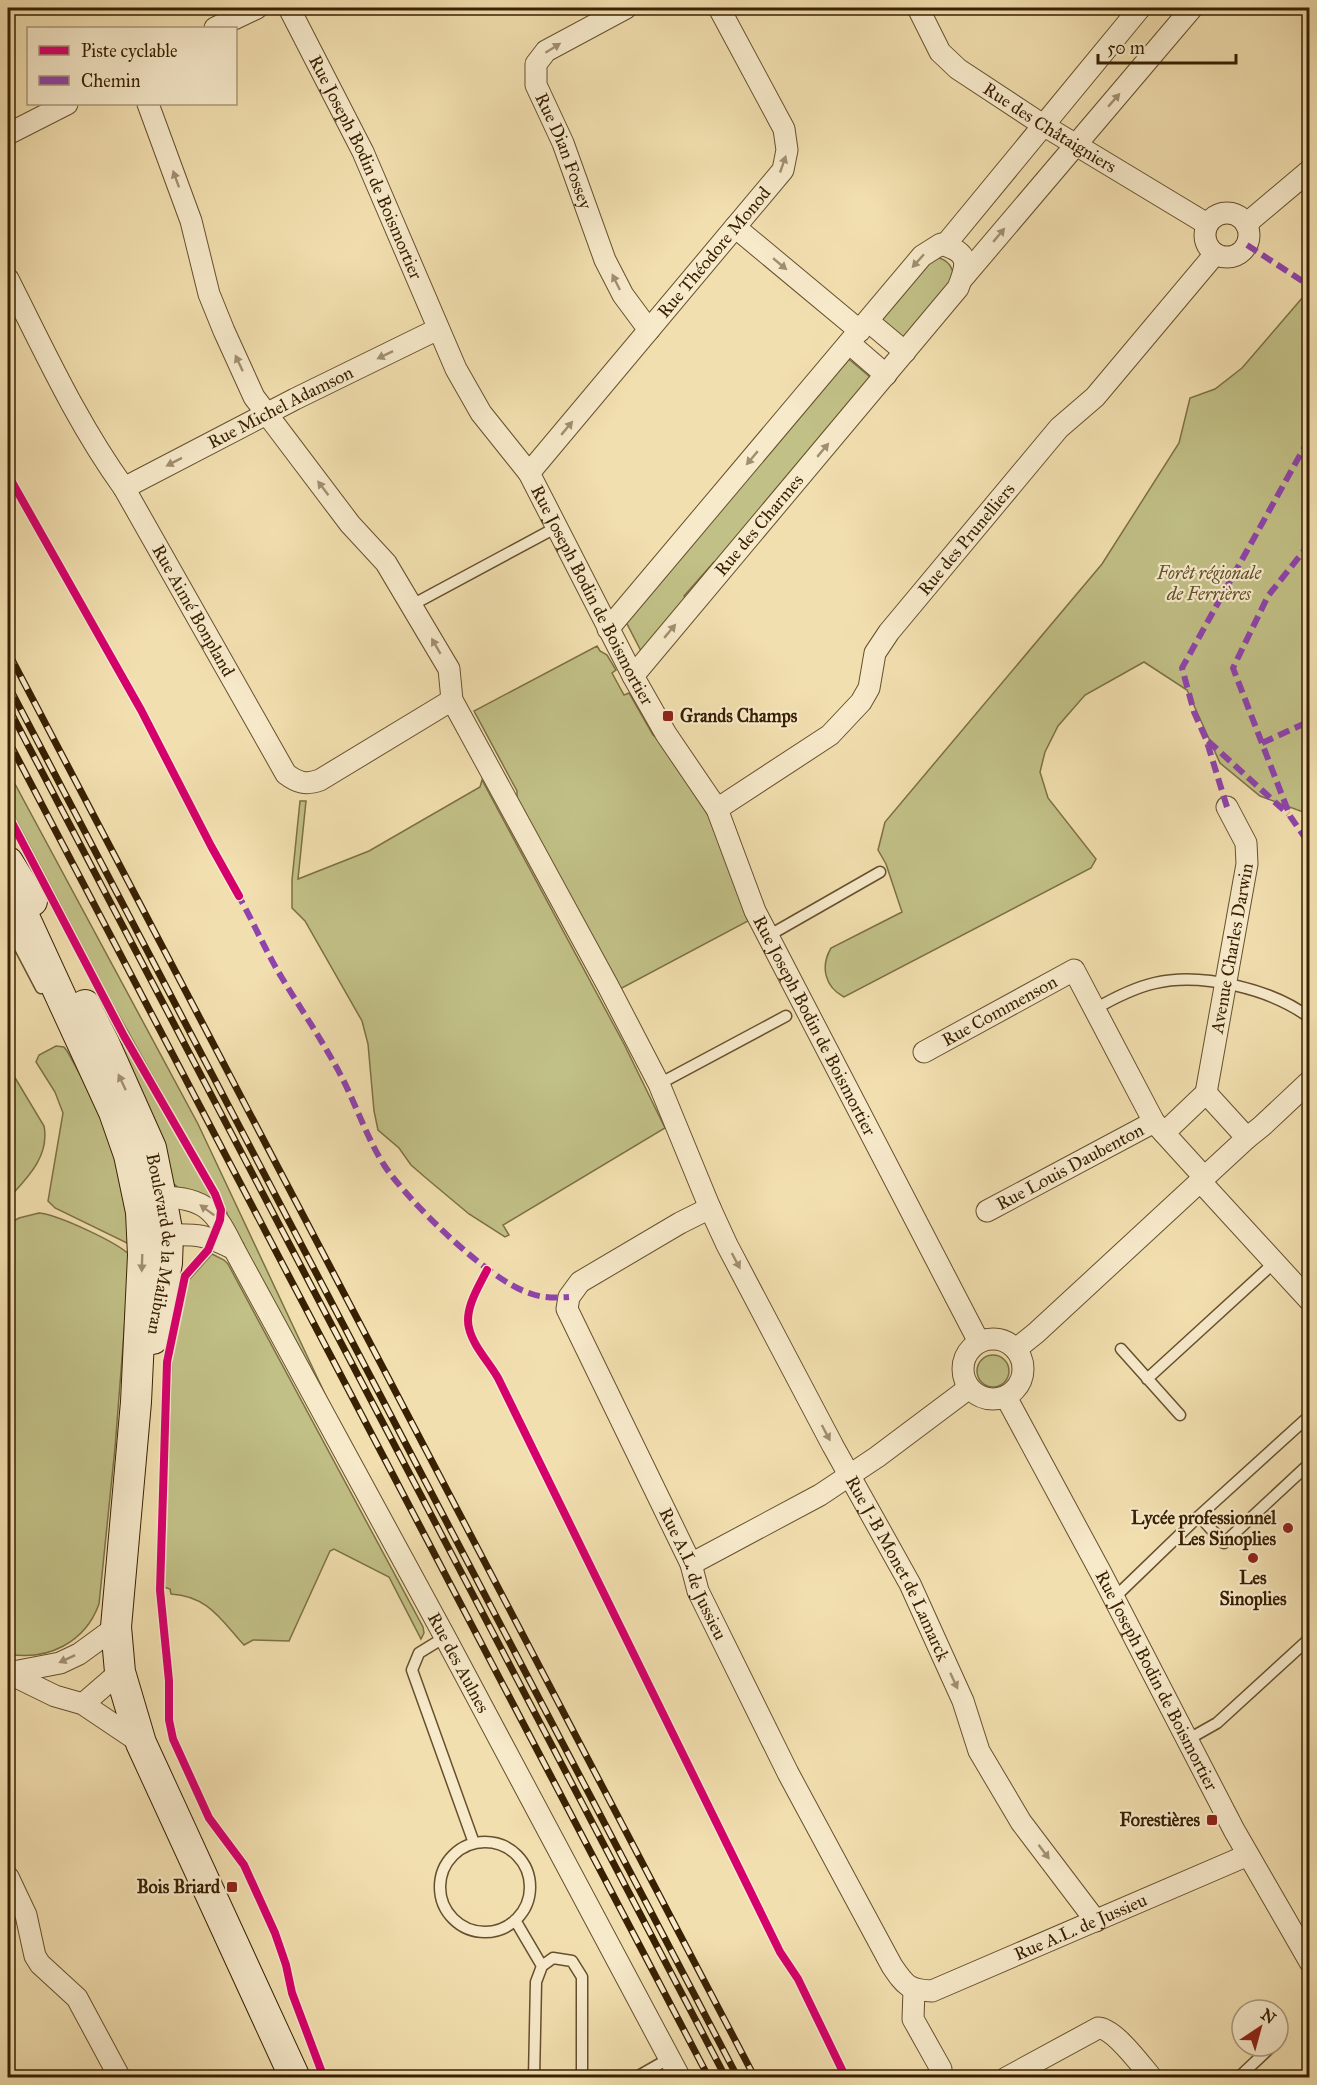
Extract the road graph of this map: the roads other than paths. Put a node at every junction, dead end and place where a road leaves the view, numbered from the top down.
1 (257, 8) edge
2 (289, 8) edge
3 (626, 8) edge
4 (719, 8) edge
5 (918, 8) edge
6 (1140, 8) edge
7 (1192, 8) edge
8 (217, 27) edge
9 (65, 105) edge
10 (148, 105) edge
11 (1043, 124) junction
12 (8, 134) edge
13 (1076, 145) junction
14 (1310, 170) edge
15 (1207, 224) junction
16 (1246, 224) junction
17 (735, 227) junction
18 (945, 245) junction
19 (1215, 254) junction
20 (8, 279) edge
21 (961, 280) junction
22 (438, 329) junction
23 (649, 330) junction
24 (859, 332) junction
25 (905, 352) junction
26 (886, 375) junction
27 (267, 414) junction
28 (529, 472) junction
29 (124, 488) junction
30 (557, 527) junction
31 (412, 605) junction
32 (608, 629) junction
33 (633, 676) junction
34 (452, 700) junction
35 (1227, 807) dead end
36 (717, 809) junction
37 (8, 862) edge
38 (880, 872) dead end
39 (8, 888) edge
40 (8, 925) edge
41 (768, 936) junction
42 (1227, 985) junction
43 (49, 1002) dead end
44 (1095, 1009) junction
45 (786, 1016) dead end
46 (1310, 1018) edge
47 (924, 1052) dead end
48 (1310, 1081) edge
49 (659, 1084) junction
50 (1206, 1093) junction
51 (1159, 1128) junction
52 (1247, 1138) junction
53 (1202, 1179) junction
54 (150, 1204) junction
55 (710, 1208) junction
56 (987, 1211) dead end
57 (168, 1235) junction
58 (234, 1250) junction
59 (1275, 1262) junction
60 (1310, 1301) edge
61 (979, 1342) junction
62 (1016, 1349) junction
63 (1121, 1349) dead end
64 (1147, 1379) junction
65 (969, 1388) junction
66 (1006, 1397) junction
67 (136, 1402) junction
68 (1180, 1415) dead end
69 (1307, 1418) dead end
70 (1310, 1463) edge
71 (851, 1475) junction
72 (1199, 1516) junction
73 (692, 1564) junction
74 (1113, 1599) junction
75 (116, 1627) junction
76 (445, 1637) junction
77 (1310, 1638) edge
78 (120, 1672) junction
79 (8, 1673) edge
80 (83, 1704) junction
81 (1187, 1740) junction
82 (141, 1743) junction
83 (474, 1843) junction
84 (1248, 1856) junction
85 (8, 1877) edge
86 (515, 1920) junction
87 (1096, 1921) junction
88 (1310, 1962) edge
89 (542, 1966) junction
90 (914, 1990) junction
91 (670, 2058) junction
92 (1259, 2058) edge
93 (936, 2075) edge
94 (120, 2078) edge
95 (295, 2078) edge
96 (534, 2078) edge
97 (582, 2078) edge
98 (635, 2078) edge
99 (680, 2078) edge
100 (1006, 2078) edge
101 (1152, 2078) edge
102 (1238, 2078) edge

1 - 8 street
2 - 22 street, Rue Joseph Bodin de Boismortier
23 -> 3 street, Rue Dian Fossey
17 -> 4 street, Rue Théodore Monod
5 - 11 street, Rue des Châtaigniers
6 - 11 street
13 -> 7 street, Rue des Charmes
9 - 12 street
27 -> 10 street
11 - 13 street, Rue des Châtaigniers
11 - 18 street
13 - 15 street, Rue des Châtaigniers
21 -> 13 street, Rue des Charmes
14 - 16 street
15 - 16 street
15 - 19 street
16 - 19 street
17 - 23 street, Rue Théodore Monod
17 -> 24 street
18 - 21 street
18 -> 24 street
19 - 36 street, Rue des Prunelliers
20 - 29 street, Rue Aimé Bonpland
21 - 25 street, Rue des Charmes
22 -> 27 street, Rue Michel Adamson
22 - 28 street, Rue Joseph Bodin de Boismortier
28 -> 23 street, Rue Théodore Monod
24 - 25 street
24 - 26 street
24 -> 32 street
25 - 26 street, Rue des Charmes
33 -> 26 street, Rue des Charmes
27 -> 29 street, Rue Michel Adamson
31 -> 27 street
28 - 30 street, Rue Joseph Bodin de Boismortier
29 - 34 street, Rue Aimé Bonpland
30 - 31 lane
30 - 32 street, Rue Joseph Bodin de Boismortier
34 -> 31 street
32 - 33 street, Rue Joseph Bodin de Boismortier
33 - 36 street, Rue Joseph Bodin de Boismortier
34 - 49 street, Rue J-B Monet de Lamarck
35 - 42 street, Avenue Charles Darwin
36 - 41 street, Rue Joseph Bodin de Boismortier
54 -> 37 main road, Boulevard de la Malibran
38 - 41 lane
39 - 54 main road
40 - 43 lane
41 - 61 street, Rue Joseph Bodin de Boismortier
42 - 44 lane
42 - 46 lane
42 - 50 street, Avenue Charles Darwin
44 - 47 street, Rue Commenson
44 - 51 street
45 - 49 lane
48 - 52 street
49 - 55 street, Rue J-B Monet de Lamarck
50 - 51 street
50 - 52 street
51 - 53 street
51 - 56 street, Rue Louis Daubenton
52 - 53 street
53 - 59 street
53 - 62 street
54 - 57 main road
58 -> 54 street, Rue des Aulnes
54 -> 67 main road, Boulevard de la Malibran
55 -> 71 street, Rue J-B Monet de Lamarck
55 - 73 street, Rue A.L. de Jussieu
57 - 58 street
57 - 67 main road, Boulevard de la Malibran
58 - 76 street, Rue des Aulnes
59 - 60 street
59 - 64 lane
61 - 62 street
61 - 65 street
62 - 66 street
63 - 64 lane
64 - 68 lane
65 - 66 street
65 - 71 street
66 - 74 street, Rue Joseph Bodin de Boismortier
67 - 75 main road
69 - 72 lane
70 - 72 lane
71 - 73 street
71 -> 87 street, Rue J-B Monet de Lamarck
72 - 74 lane
73 - 90 street, Rue A.L. de Jussieu
74 - 81 street, Rue Joseph Bodin de Boismortier
75 - 78 main road
75 -> 79 street
76 - 83 lane
76 - 91 street, Rue des Aulnes
77 - 81 lane
78 - 80 street
78 - 82 main road
79 - 80 street
80 - 82 street
81 - 84 street, Rue Joseph Bodin de Boismortier
82 - 95 main road
83 - 86 lane
83 - 86 lane
84 - 87 street, Rue A.L. de Jussieu
84 - 88 street, Rue Joseph Bodin de Boismortier
85 - 94 street
86 - 89 lane
87 - 90 street, Rue A.L. de Jussieu
89 - 96 lane
89 - 97 lane
90 - 93 street
91 - 98 lane
91 - 99 street, Rue des Aulnes
92 - 102 lane
100 - 101 street

